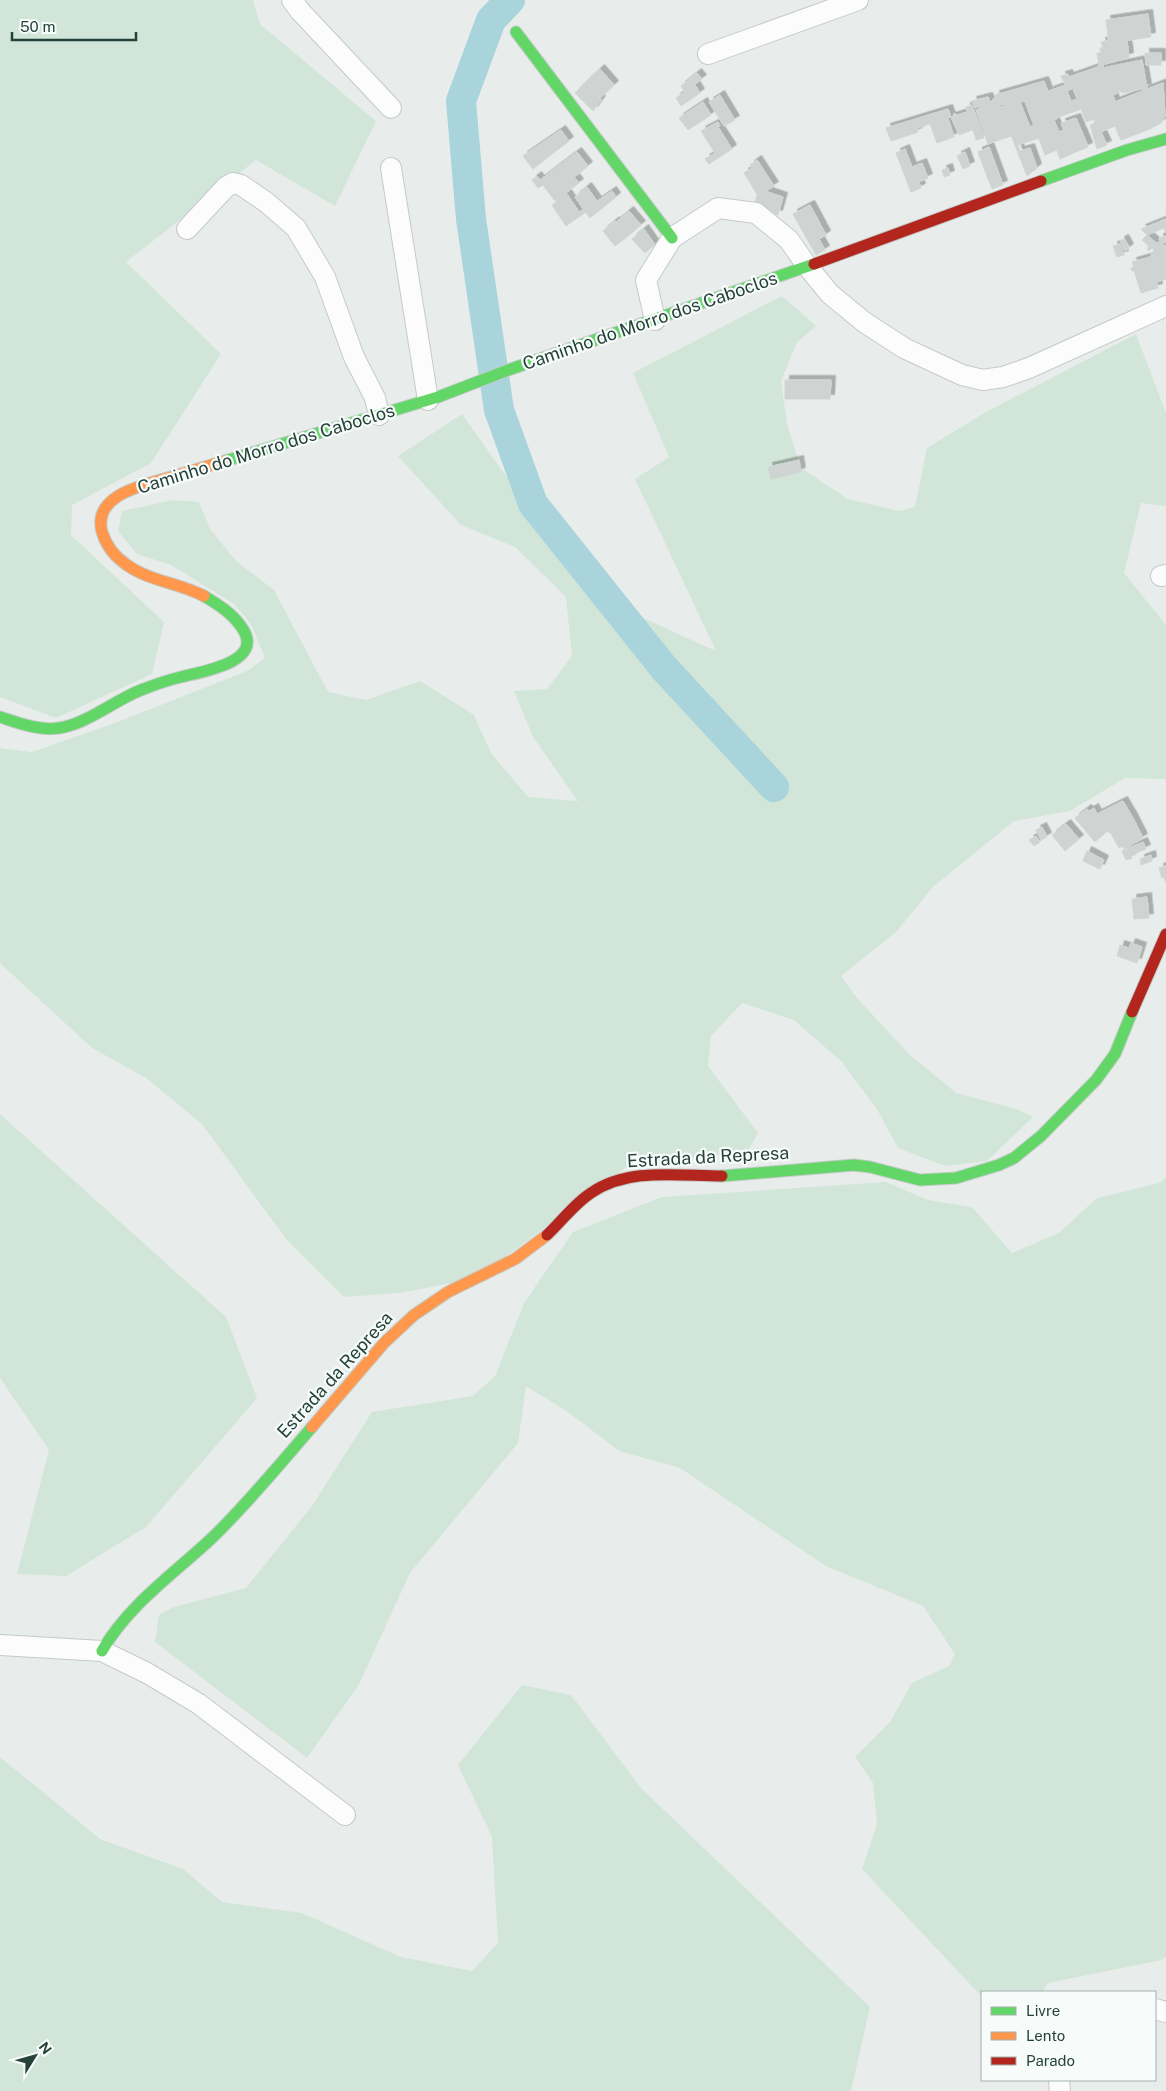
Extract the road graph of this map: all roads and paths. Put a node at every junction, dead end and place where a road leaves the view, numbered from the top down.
1 (292, 0) edge
2 (858, 0) edge
3 (516, 32) dead end
4 (708, 54) dead end
5 (391, 108) dead end
6 (1166, 139) edge
7 (390, 168) dead end
8 (187, 230) dead end
9 (672, 238) junction
10 (807, 266) junction
11 (1166, 306) edge
12 (655, 320) junction
13 (433, 399) junction
14 (379, 415) junction
15 (0, 717) edge
16 (1166, 934) edge
17 (0, 1645) edge
18 (102, 1651) junction
19 (345, 1815) dead end

1 - 5 street
2 - 4 street
3 - 9 street
6 - 10 street, Caminho do Morro dos Caboclos
7 - 13 street
8 - 14 street
9 - 10 street
9 - 12 street
10 - 11 street
10 - 12 street, Caminho do Morro dos Caboclos
12 - 13 street, Caminho do Morro dos Caboclos
13 - 14 street, Caminho do Morro dos Caboclos
14 - 15 street, Caminho do Morro dos Caboclos
16 - 18 street, Estrada da Represa
17 - 18 street
18 - 19 street

